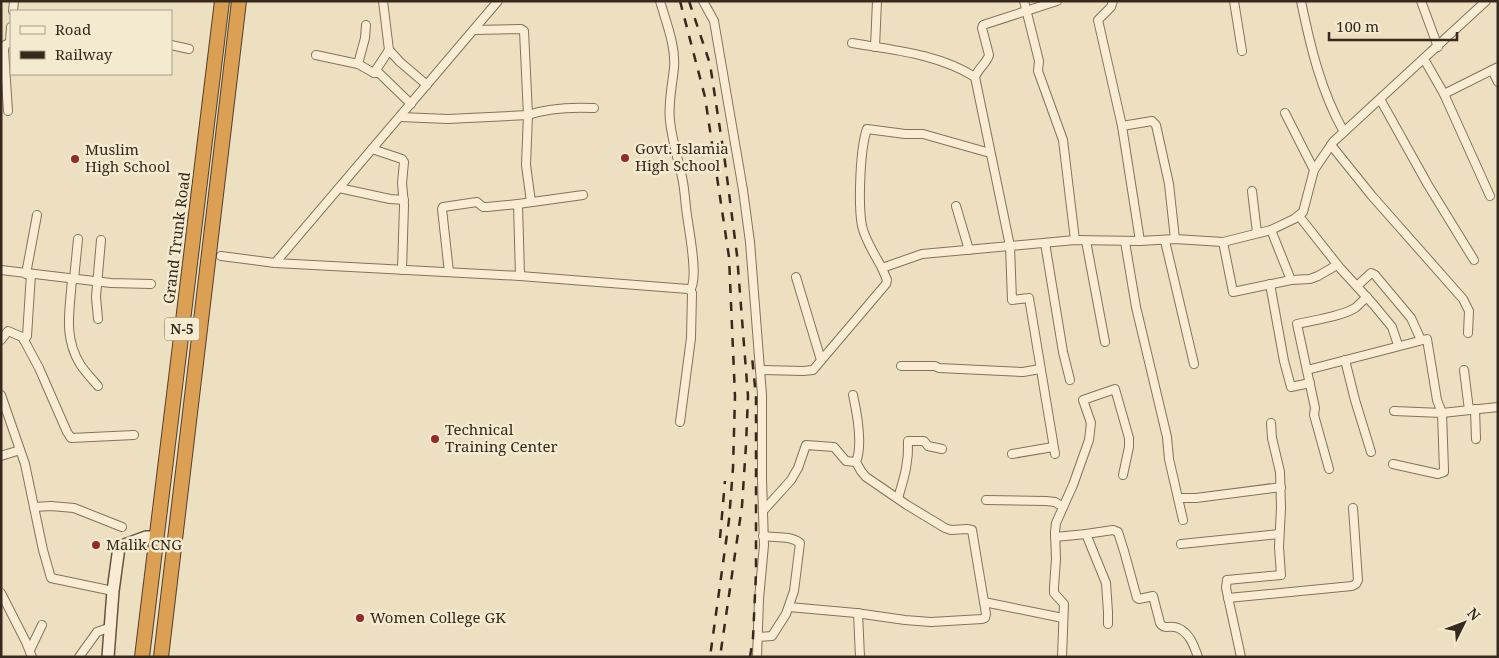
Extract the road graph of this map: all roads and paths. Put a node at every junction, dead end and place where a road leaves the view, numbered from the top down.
1 (222, 1) edge
2 (239, 1) edge
3 (383, 1) edge
4 (498, 1) edge
5 (660, 1) edge
6 (703, 1) edge
7 (877, 1) edge
8 (1024, 1) edge
9 (1057, 1) edge
10 (1113, 1) edge
11 (1234, 1) edge
12 (1301, 1) edge
13 (1421, 1) edge
14 (1486, 1) edge
15 (1026, 11) junction
16 (366, 25) dead end
17 (474, 30) junction
18 (10, 42) edge
19 (852, 43) dead end
20 (172, 45) edge
21 (874, 47) junction
22 (1438, 47) junction
23 (189, 49) dead end
24 (389, 50) junction
25 (1242, 51) dead end
26 (316, 55) dead end
27 (1424, 59) junction
28 (358, 64) junction
29 (1495, 69) edge
30 (374, 73) junction
31 (975, 77) junction
32 (1498, 82) edge
33 (427, 85) junction
34 (1444, 94) junction
35 (4, 99) edge
36 (1380, 99) junction
37 (411, 104) junction
38 (594, 108) dead end
39 (8, 111) dead end
40 (1286, 113) dead end
41 (528, 115) junction
42 (400, 117) junction
43 (1122, 126) junction
44 (1344, 132) junction
45 (1331, 145) junction
46 (372, 149) junction
47 (990, 153) junction
48 (1314, 170) junction
49 (339, 188) junction
50 (1252, 190) dead end
51 (583, 195) dead end
52 (1490, 196) dead end
53 (404, 200) junction
54 (531, 202) junction
55 (518, 204) junction
56 (956, 206) dead end
57 (37, 215) dead end
58 (1299, 216) junction
59 (1271, 230) junction
60 (1257, 233) junction
61 (78, 239) dead end
62 (1175, 239) junction
63 (101, 240) dead end
64 (1075, 240) junction
65 (1086, 240) junction
66 (1140, 240) junction
67 (1165, 241) junction
68 (1046, 242) junction
69 (1125, 242) junction
70 (1223, 242) junction
71 (1010, 246) junction
72 (969, 250) junction
73 (221, 256) dead end
74 (1474, 260) dead end
75 (275, 263) junction
76 (1337, 265) junction
77 (882, 268) junction
78 (1, 270) edge
79 (402, 270) junction
80 (449, 272) junction
81 (29, 274) junction
82 (520, 276) junction
83 (796, 277) dead end
84 (73, 279) junction
85 (1291, 280) junction
86 (98, 282) junction
87 (151, 284) dead end
88 (1270, 284) junction
89 (1357, 286) junction
90 (690, 290) junction
91 (1366, 297) junction
92 (98, 319) dead end
93 (1468, 332) dead end
94 (1, 340) edge
95 (24, 340) junction
96 (1420, 340) junction
97 (1105, 342) dead end
98 (1398, 346) junction
99 (821, 360) junction
100 (1345, 360) junction
101 (1194, 364) dead end
102 (901, 366) dead end
103 (1040, 369) junction
104 (760, 370) junction
105 (1307, 370) junction
106 (1464, 370) dead end
107 (1070, 380) dead end
108 (1310, 383) junction
109 (98, 386) dead end
110 (1, 395) edge
111 (852, 395) dead end
112 (1498, 407) edge
113 (1472, 410) junction
114 (1394, 412) dead end
115 (1442, 413) junction
116 (680, 422) dead end
117 (1271, 423) dead end
118 (134, 435) dead end
119 (1476, 439) dead end
120 (942, 449) dead end
121 (20, 450) junction
122 (1371, 452) dead end
123 (1012, 454) dead end
124 (1, 456) edge
125 (856, 462) junction
126 (1393, 464) dead end
127 (1328, 469) dead end
128 (1123, 475) dead end
129 (1280, 487) junction
130 (898, 498) junction
131 (1178, 498) junction
132 (986, 500) dead end
133 (34, 507) junction
134 (1063, 507) junction
135 (1353, 508) dead end
136 (762, 511) junction
137 (1183, 520) dead end
138 (122, 527) dead end
139 (1086, 534) junction
140 (1279, 534) junction
141 (763, 536) junction
142 (158, 537) junction
143 (1055, 537) junction
144 (1181, 544) dead end
145 (113, 590) junction
146 (1, 593) edge
147 (1228, 598) junction
148 (984, 602) junction
149 (789, 607) junction
150 (858, 613) junction
151 (1063, 618) junction
152 (1108, 624) dead end
153 (42, 625) dead end
154 (110, 627) junction
155 (758, 637) junction
156 (31, 653) edge
157 (79, 657) edge
158 (108, 657) edge
159 (142, 657) edge
160 (161, 657) edge
161 (757, 657) edge
162 (860, 657) edge
163 (1062, 657) edge
164 (1198, 657) edge
165 (1241, 657) edge

1 - 142 highway, Grand Trunk Road / N-5
2 - 160 highway, N-5
3 - 24 street
4 - 17 street
5 - 90 street
6 - 104 street
7 - 21 street
8 - 15 street
9 - 15 street
10 - 43 street
11 - 25 street
12 - 44 street
13 - 22 street
14 - 22 street
15 - 31 street
15 - 64 street
16 - 28 street
17 - 33 street
17 - 41 street
18 - 35 street
19 - 21 street
20 - 23 street
21 - 31 street
22 - 27 street
24 - 30 street
24 - 33 street
26 - 28 street
27 - 34 street
27 - 36 street
28 - 30 street
29 - 32 street
29 - 34 street
30 - 37 street
31 - 47 street
33 - 37 street
34 - 52 street
35 - 39 street
36 - 44 street
36 - 74 street
37 - 42 street
38 - 41 street
40 - 48 street
41 - 42 street
41 - 54 street
42 - 46 street
43 - 62 street
43 - 66 street
44 - 45 street
45 - 48 street
45 - 93 street
46 - 49 street
46 - 53 street
47 - 71 street
47 - 77 street
48 - 58 street
49 - 53 street
49 - 75 street
50 - 60 street
51 - 54 street
53 - 79 street
54 - 55 street
55 - 80 street
55 - 82 street
56 - 72 street
57 - 81 street
58 - 59 street
58 - 76 street
59 - 60 street
59 - 85 street
60 - 70 street
61 - 84 street
62 - 67 street
62 - 70 street
63 - 86 street
64 - 65 street
64 - 68 street
65 - 69 street
65 - 97 street
66 - 67 street
66 - 69 street
67 - 101 street
68 - 71 street
68 - 107 street
69 - 131 street
70 - 88 street
71 - 72 street
71 - 103 street
72 - 77 street
73 - 75 street
75 - 79 street
76 - 85 street
76 - 89 street
77 - 99 street
78 - 81 street
79 - 80 street
80 - 82 street
81 - 84 street
81 - 95 street
82 - 90 street
83 - 99 street
84 - 86 street
84 - 109 street
85 - 88 street
86 - 87 street
86 - 92 street
88 - 108 street
89 - 91 street
89 - 96 street
90 - 116 street
91 - 98 street
91 - 105 street
94 - 95 street
95 - 118 street
96 - 98 street
96 - 115 street
98 - 100 street
99 - 104 street
100 - 105 street
100 - 122 street
102 - 103 street
103 - 123 street
104 - 136 street
105 - 108 street
106 - 113 street
108 - 127 street
110 - 121 street
111 - 125 street
112 - 113 street
113 - 115 street
113 - 119 street
114 - 115 street
115 - 126 street
117 - 129 street
120 - 130 street
121 - 124 street
121 - 133 street
125 - 130 street
125 - 136 street
128 - 134 street
129 - 131 street
129 - 140 street
130 - 148 street
131 - 137 street
132 - 134 street
133 - 138 street
133 - 145 street
134 - 143 street
135 - 147 street
136 - 141 street
139 - 143 street
139 - 152 street
139 - 164 street
140 - 144 street
140 - 147 street
141 - 149 street
141 - 155 street
142 - 145 main road
142 - 159 highway, Grand Trunk Road / N-5
143 - 151 street
145 - 154 main road
146 - 156 street
147 - 165 street
148 - 150 street
148 - 151 street
149 - 150 street
149 - 155 street
150 - 162 street
151 - 163 street
153 - 156 street
154 - 157 street
154 - 158 main road
155 - 161 street

